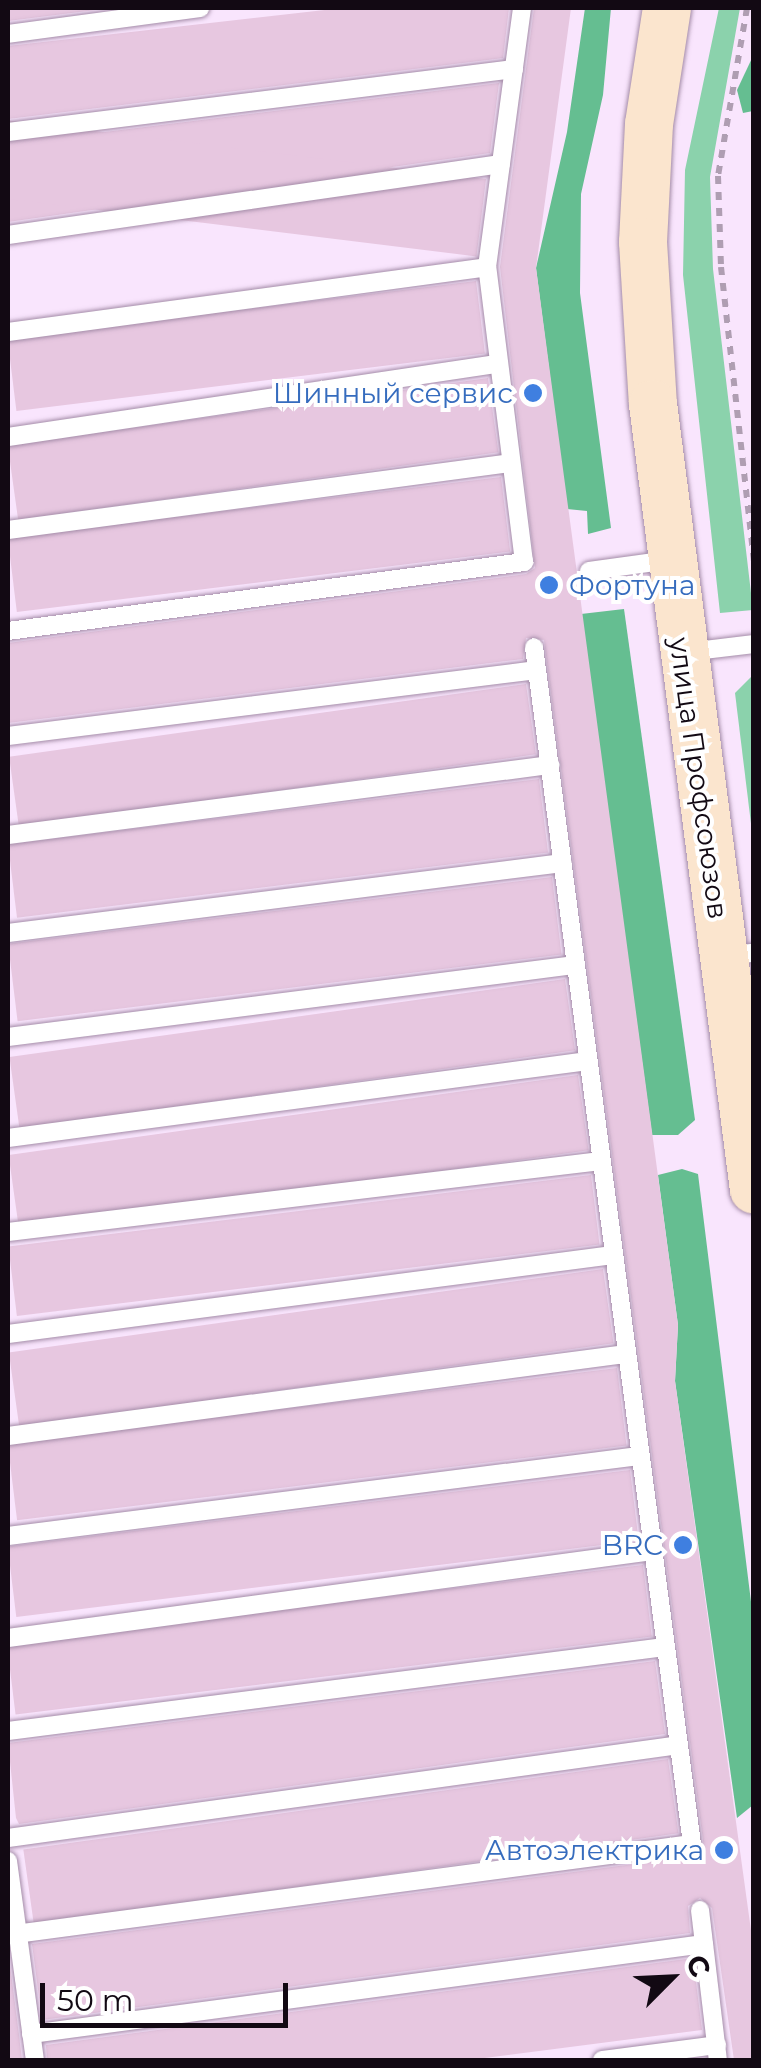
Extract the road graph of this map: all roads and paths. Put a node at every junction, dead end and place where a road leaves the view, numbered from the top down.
1 (200, 8) edge
2 (522, 8) edge
3 (667, 8) edge
4 (747, 8) edge
5 (8, 34) edge
6 (514, 70) junction
7 (8, 132) edge
8 (500, 164) junction
9 (8, 235) edge
10 (486, 267) junction
11 (8, 332) edge
12 (499, 364) junction
13 (8, 436) edge
14 (511, 463) junction
15 (8, 530) edge
16 (669, 560) junction
17 (754, 562) edge
18 (589, 571) dead end
19 (8, 631) edge
20 (754, 644) edge
21 (534, 647) dead end
22 (682, 653) junction
23 (537, 670) junction
24 (8, 736) edge
25 (550, 764) junction
26 (8, 834) edge
27 (562, 863) junction
28 (8, 934) edge
29 (738, 954) edge
30 (575, 965) junction
31 (8, 1037) edge
32 (588, 1061) junction
33 (8, 1138) edge
34 (600, 1160) junction
35 (754, 1190) edge
36 (8, 1232) edge
37 (612, 1256) junction
38 (8, 1334) edge
39 (625, 1354) junction
40 (8, 1436) edge
41 (639, 1456) junction
42 (8, 1536) edge
43 (652, 1551) junction
44 (8, 1638) edge
45 (665, 1647) junction
46 (8, 1731) edge
47 (678, 1746) junction
48 (8, 1838) edge
49 (8, 1861) edge
50 (700, 1910) dead end
51 (12, 1934) edge
52 (704, 1944) junction
53 (31, 2034) junction
54 (718, 2053) edge
55 (35, 2060) edge
56 (602, 2060) edge

1 - 5 lane
2 - 6 lane
3 - 16 main road, улица Профсоюзов
4 - 17 path
6 - 7 lane
6 - 8 lane
8 - 9 lane
8 - 10 lane
10 - 11 lane
10 - 12 lane
12 - 13 lane
12 - 14 lane
14 - 15 lane
14 - 19 lane
16 - 18 lane
16 - 22 main road, улица Профсоюзов
20 - 22 lane
21 - 23 lane
22 - 29 main road, улица Профсоюзов
23 - 24 lane
23 - 25 lane
25 - 26 lane
25 - 27 lane
27 - 28 lane
27 - 30 lane
29 - 35 main road, улица Профсоюзов
30 - 31 lane
30 - 32 lane
32 - 33 lane
32 - 34 lane
34 - 36 lane
34 - 37 lane
37 - 38 lane
37 - 39 lane
39 - 40 lane
39 - 41 lane
41 - 42 lane
41 - 43 lane
43 - 44 lane
43 - 45 lane
45 - 46 lane
45 - 47 lane
47 - 48 lane
47 - 51 lane
49 - 51 lane
50 - 52 lane
51 - 53 lane
52 - 53 lane
52 - 54 lane
53 - 55 lane
54 - 56 lane

